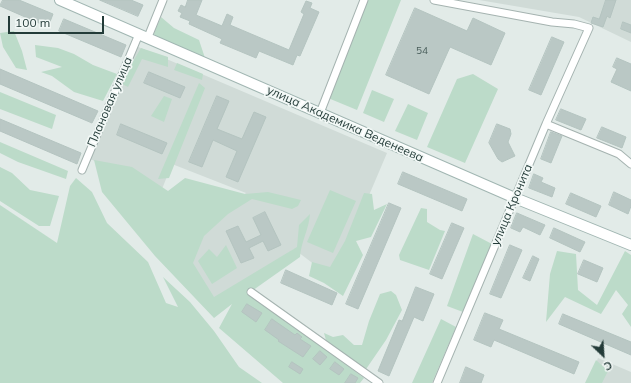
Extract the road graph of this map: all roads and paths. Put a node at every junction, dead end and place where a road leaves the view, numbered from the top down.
1 (60, 0) edge
2 (163, 0) edge
3 (364, 0) edge
4 (434, 0) edge
5 (143, 36) junction
6 (320, 113) junction
7 (546, 124) junction
8 (631, 164) edge
9 (82, 170) dead end
10 (515, 198) junction
11 (631, 245) edge
12 (251, 292) dead end
13 (379, 383) edge
14 (436, 383) edge

1 - 5 street, улица Академика Веденеева
2 - 5 street, Плановая улица
3 - 6 street
4 - 7 street, улица Кронита
5 - 6 street, улица Академика Веденеева
5 - 9 street, Плановая улица
6 - 10 street, улица Академика Веденеева
7 - 8 street
7 - 10 street, улица Кронита
10 - 11 street, улица Академика Веденеева
10 - 14 street, улица Кронита
12 - 13 street

